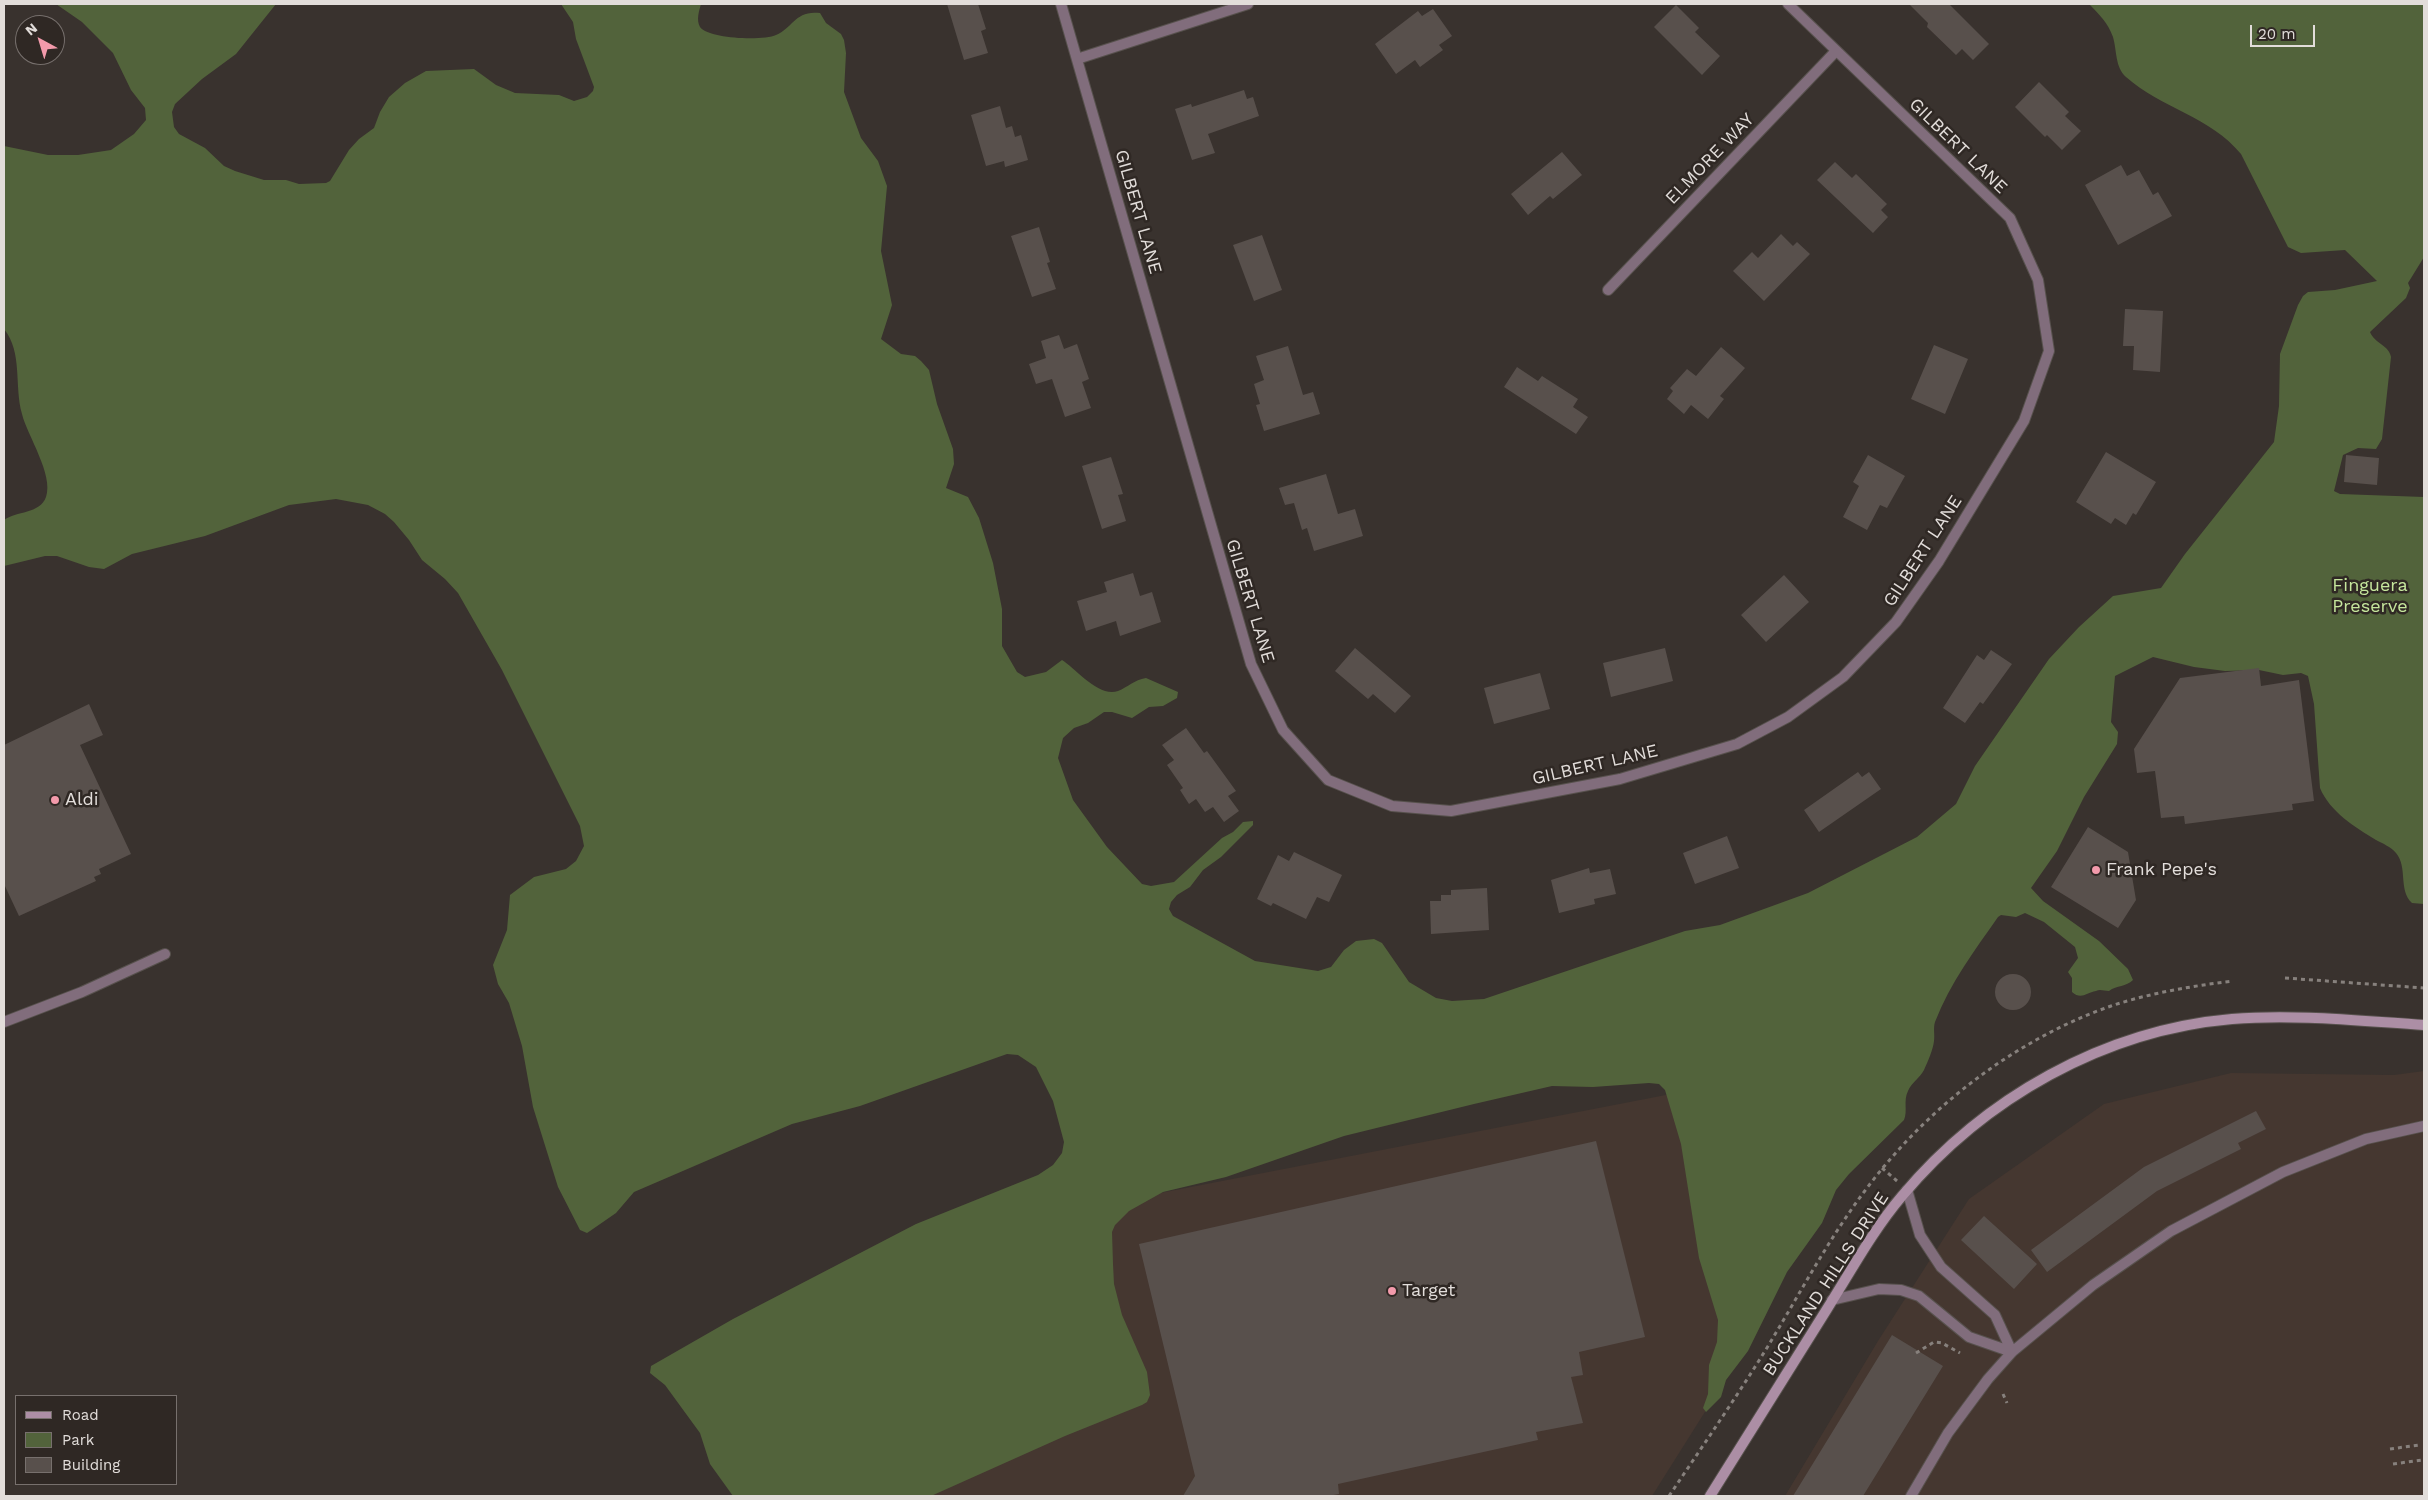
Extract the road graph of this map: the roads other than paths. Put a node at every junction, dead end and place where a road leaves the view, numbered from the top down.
1 (1061, 4) edge
2 (1248, 4) edge
3 (1788, 4) edge
4 (1836, 51) junction
5 (1076, 59) junction
6 (1608, 290) dead end
7 (165, 954) dead end
8 (4, 1022) edge
9 (2424, 1025) edge
10 (2424, 1126) edge
11 (1907, 1190) junction
12 (1832, 1300) junction
13 (2012, 1352) junction
14 (1710, 1496) edge
15 (1911, 1496) edge

1 - 5 street, GILBERT LANE
2 - 5 street
3 - 4 street, GILBERT LANE
4 - 5 street, GILBERT LANE
4 - 6 street, ELMORE WAY
7 - 8 street
9 - 11 street, BUCKLAND HILLS DRIVE
10 - 13 street
11 - 12 street, BUCKLAND HILLS DRIVE
11 - 13 street
12 - 13 street
12 - 14 street, BUCKLAND HILLS DRIVE
13 - 15 street

